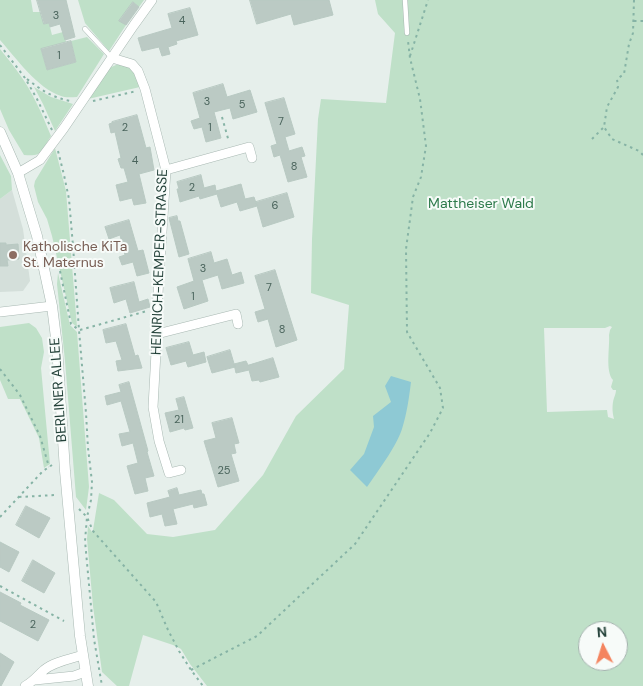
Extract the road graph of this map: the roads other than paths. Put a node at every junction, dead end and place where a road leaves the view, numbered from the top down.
1 (152, 0) edge
2 (405, 0) edge
3 (85, 29) dead end
4 (408, 33) road end
5 (112, 58) junction
6 (0, 132) edge
7 (252, 158) dead end
8 (166, 170) junction
9 (18, 173) junction
10 (52, 306) junction
11 (0, 312) edge
12 (238, 324) dead end
13 (157, 334) junction
14 (181, 470) dead end
15 (82, 655) junction
16 (85, 672) junction
17 (35, 680) junction
18 (25, 686) edge
19 (88, 686) edge

1 - 5 street
2 - 4 lane
3 - 5 lane
5 - 8 street, HEINRICH-KEMPER-STRASSE
5 - 9 street
6 - 9 street, BERLINER ALLEE
7 - 8 street
8 - 13 street, HEINRICH-KEMPER-STRASSE
9 - 10 street, BERLINER ALLEE
10 - 11 street
10 - 15 street, BERLINER ALLEE
12 - 13 street
13 - 14 street, HEINRICH-KEMPER-STRASSE
15 - 16 street, BERLINER ALLEE
15 - 17 street
16 - 17 street
16 - 19 street, BERLINER ALLEE
17 - 18 street

